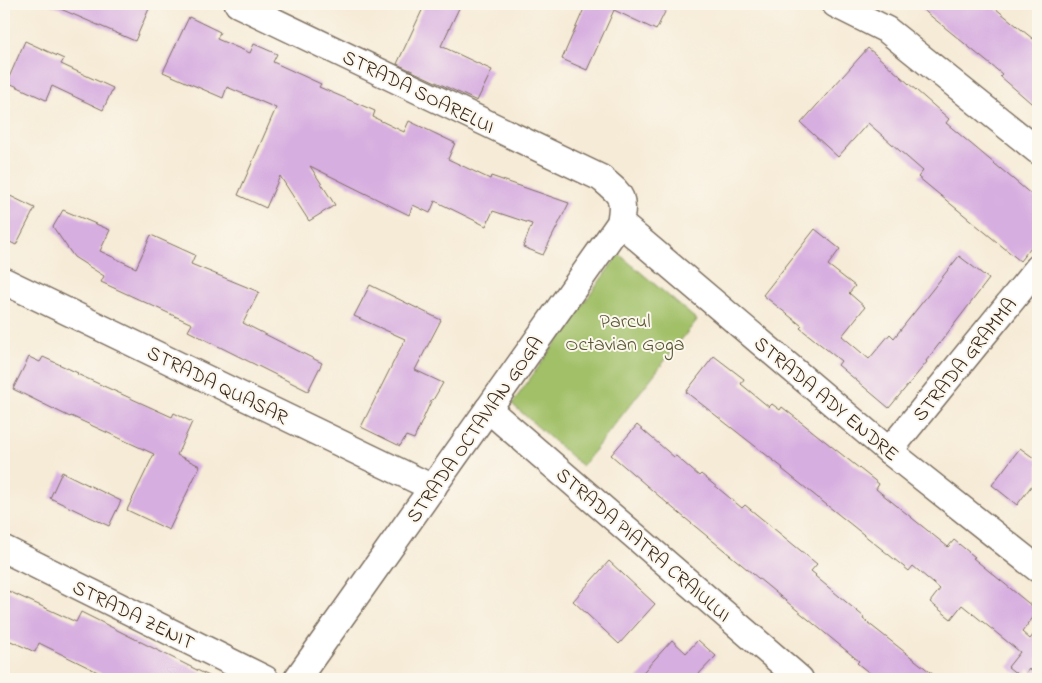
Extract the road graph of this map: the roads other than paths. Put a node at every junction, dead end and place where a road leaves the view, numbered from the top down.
1 (238, 4) edge
2 (835, 4) edge
3 (867, 10) edge
4 (1038, 151) edge
5 (620, 223) junction
6 (1038, 268) edge
7 (4, 281) edge
8 (488, 410) junction
9 (889, 451) junction
10 (433, 488) junction
11 (4, 549) edge
12 (1038, 569) edge
13 (303, 677) edge
14 (265, 679) edge
15 (800, 679) edge

1 - 5 street, STRADA SOARELUI
2 - 3 street
3 - 4 street
5 - 8 street, STRADA OCTAVIAN GOGA
5 - 9 street, STRADA ADY ENDRE
6 - 9 street, STRADA GRAMMA
7 - 10 street, STRADA QUASAR
8 - 10 street, STRADA OCTAVIAN GOGA
8 - 15 street, STRADA PIATRA CRAIULUI
9 - 12 street, STRADA ADY ENDRE
10 - 13 street, STRADA OCTAVIAN GOGA
11 - 14 street, STRADA ZENIT

